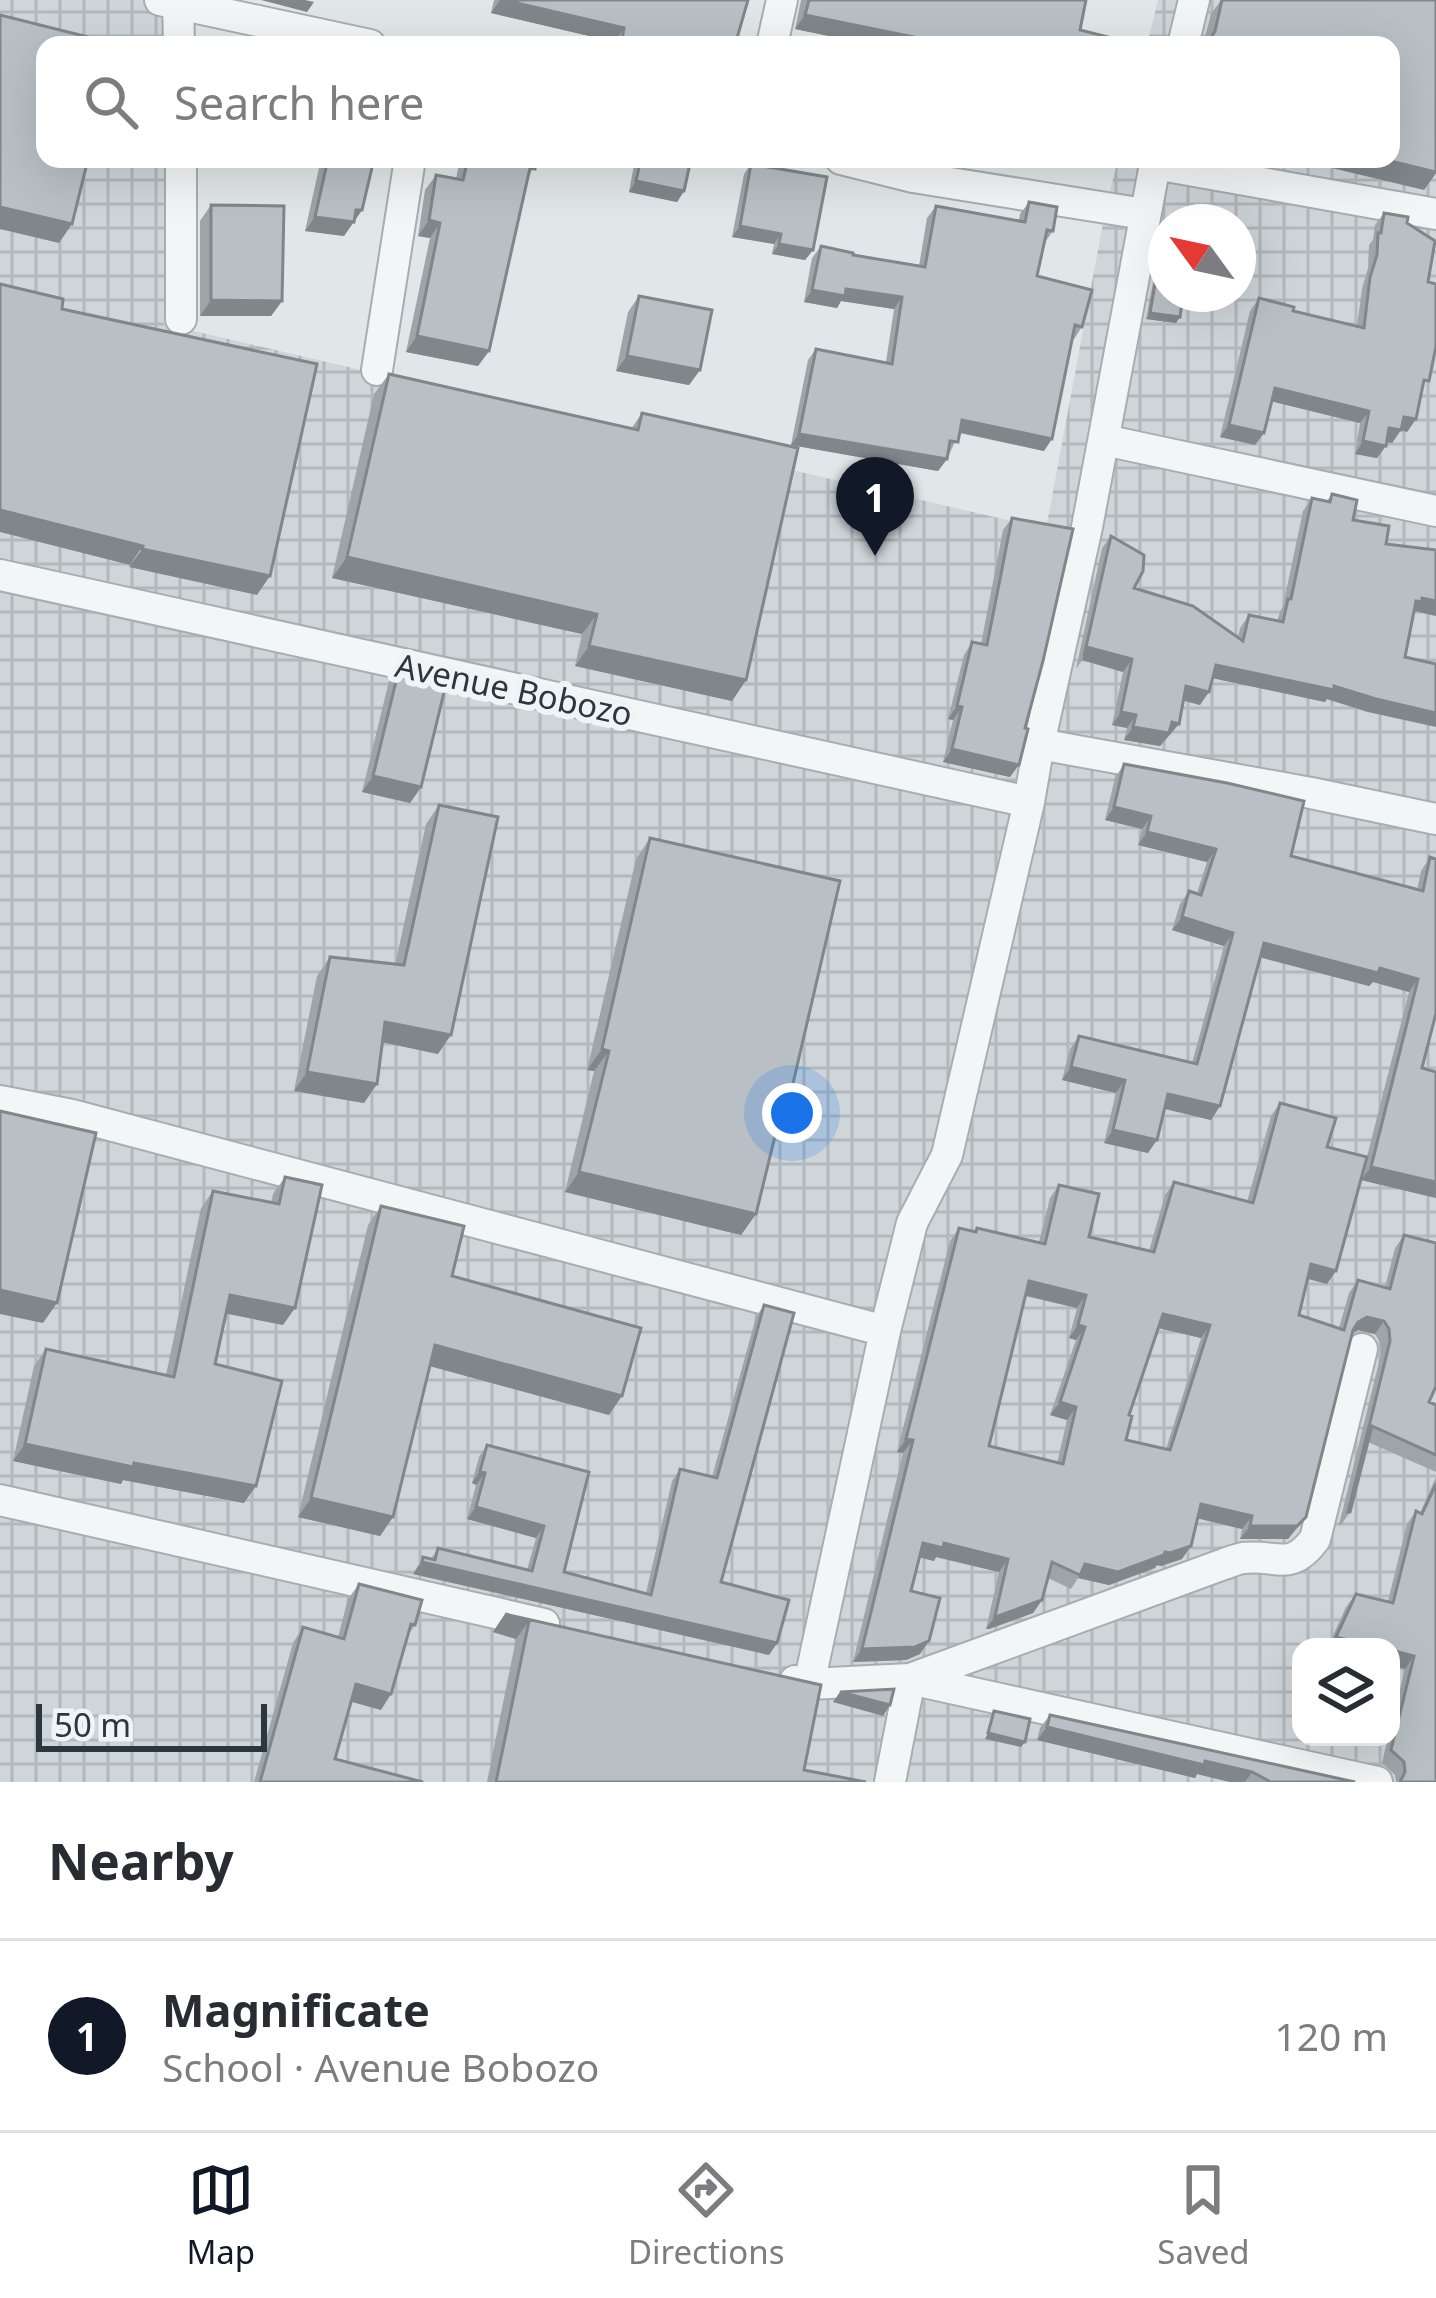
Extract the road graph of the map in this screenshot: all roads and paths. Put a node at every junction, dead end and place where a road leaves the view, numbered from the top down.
1 (782, 0) edge
2 (1193, 0) edge
3 (172, 2) edge
4 (178, 36) edge
5 (329, 36) edge
6 (774, 36) edge
7 (1185, 36) edge
8 (181, 168) edge
9 (409, 168) edge
10 (877, 168) edge
11 (1155, 168) edge
12 (1188, 168) edge
13 (1144, 214) junction
14 (1436, 214) edge
15 (181, 319) dead end
16 (377, 370) dead end
17 (1104, 440) junction
18 (1436, 511) edge
19 (0, 575) edge
20 (1039, 744) junction
21 (1029, 802) junction
22 (1436, 819) edge
23 (0, 1102) edge
24 (885, 1331) junction
25 (1362, 1349) dead end
26 (0, 1500) edge
27 (578, 1632) edge
28 (763, 1674) edge
29 (910, 1679) junction
30 (809, 1684) junction
31 (890, 1782) edge
32 (1377, 1782) edge

1 - 6 street
2 - 7 street
3 - 4 street
3 - 5 street
8 - 15 street
9 - 16 street
10 - 13 street
11 - 13 street
12 - 14 street
13 - 17 street
17 - 18 street
17 - 20 street
19 - 21 street, Avenue Bobozo
20 - 21 street
20 - 22 street
21 - 24 street
23 - 24 street
24 - 30 street
25 - 29 street
26 - 27 street
28 - 30 street
29 - 30 street
29 - 31 street
29 - 32 street

